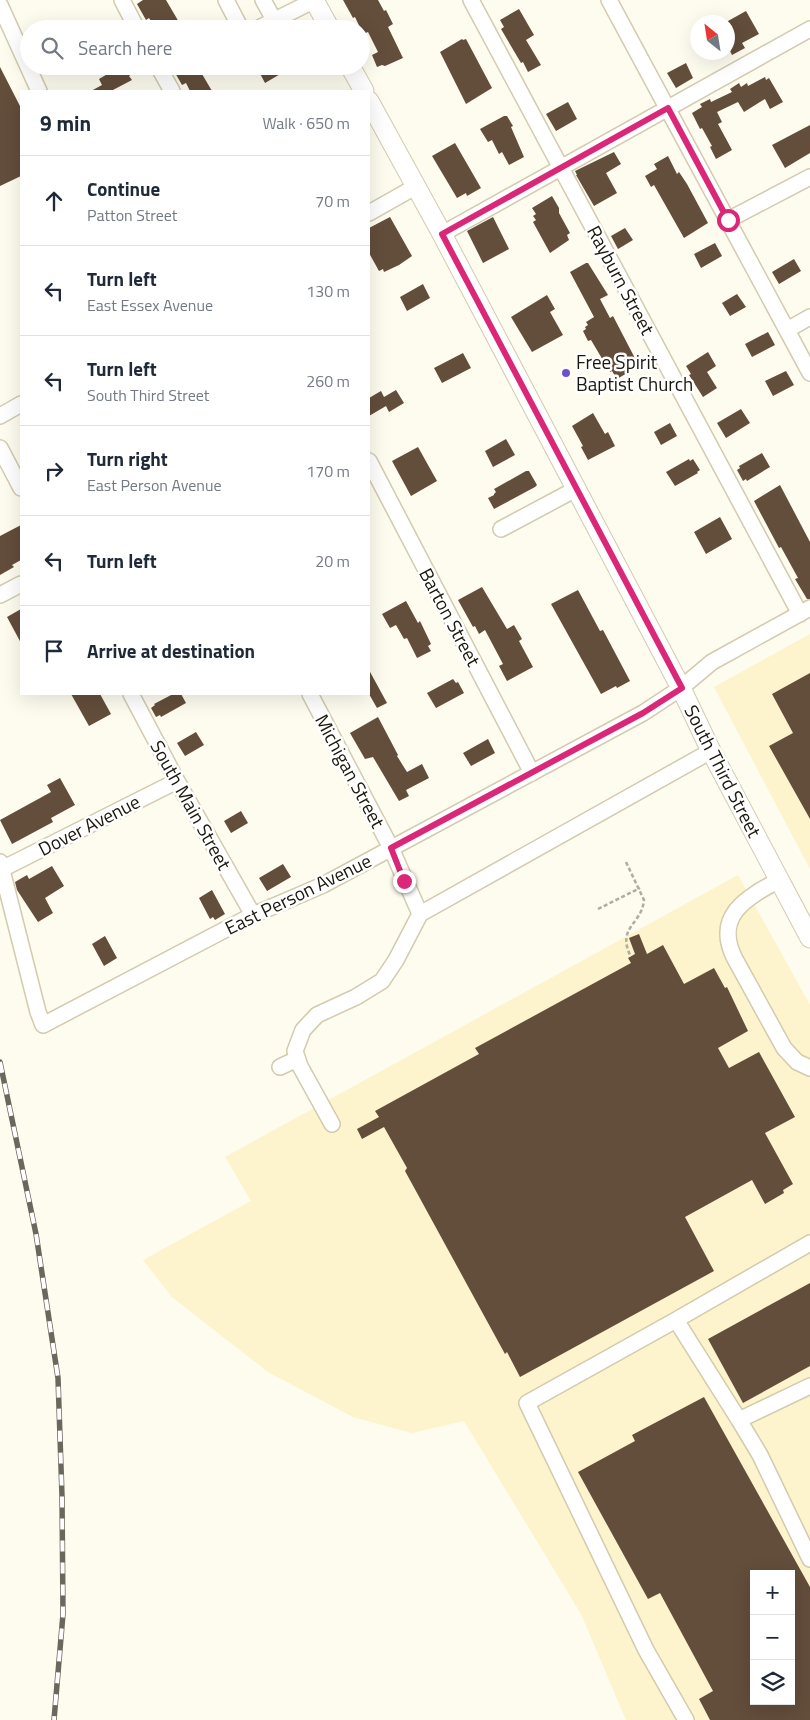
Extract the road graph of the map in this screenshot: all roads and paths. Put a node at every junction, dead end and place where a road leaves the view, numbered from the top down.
1 (122, 0) edge
2 (226, 0) edge
3 (263, 0) edge
4 (314, 0) edge
5 (471, 0) edge
6 (609, 0) edge
7 (0, 5) edge
8 (132, 20) edge
9 (236, 20) edge
10 (274, 20) joint
11 (325, 20) edge
12 (810, 29) edge
13 (20, 49) edge
14 (32, 75) edge
15 (163, 75) edge
16 (355, 75) edge
17 (39, 90) edge
18 (171, 90) edge
19 (363, 90) edge
20 (370, 102) edge
21 (668, 108) junction
22 (561, 167) junction
23 (810, 177) edge
24 (415, 187) junction
25 (370, 212) edge
26 (728, 220) junction
27 (442, 234) junction
28 (810, 317) edge
29 (787, 330) junction
30 (810, 373) edge
31 (20, 405) edge
32 (0, 416) edge
33 (0, 448) edge
34 (370, 463) edge
35 (20, 486) edge
36 (576, 490) junction
37 (501, 528) dead end
38 (20, 585) edge
39 (0, 595) edge
40 (805, 611) edge
41 (682, 688) junction
42 (132, 695) edge
43 (311, 695) edge
44 (712, 751) junction
45 (532, 773) junction
46 (177, 780) junction
47 (391, 848) junction
48 (626, 862) dead end
49 (1, 866) edge
50 (779, 880) junction
51 (640, 888) junction
52 (598, 909) dead end
53 (420, 914) junction
54 (253, 915) junction
55 (810, 938) edge
56 (630, 955) dead end
57 (297, 1059) junction
58 (280, 1067) dead end
59 (810, 1068) edge
60 (332, 1124) dead end
61 (810, 1243) edge
62 (676, 1320) junction
63 (810, 1386) edge
64 (739, 1420) junction
65 (810, 1559) edge
66 (686, 1720) edge

1 - 8 street
2 - 9 street
3 - 10 street
4 - 10 street
4 - 11 main road
5 - 22 street, Rayburn Street
6 - 21 street
7 - 13 street
12 - 21 street
14 - 17 street
15 - 18 street
16 - 19 main road
20 - 24 main road, South Third Street
21 - 22 street
21 - 26 street
22 - 27 street
22 - 40 street, Rayburn Street
23 - 26 street
24 - 25 street
24 - 27 main road, South Third Street
26 - 29 street
27 - 36 main road, South Third Street
28 - 29 street
29 - 30 street
31 - 32 street
33 - 35 street
34 - 45 street, Barton Street
36 - 37 street
36 - 41 main road, South Third Street
38 - 39 street
40 - 41 street, East Person Avenue
41 - 44 main road, South Third Street
41 - 45 street, East Person Avenue
42 - 46 street, South Main Street
43 - 47 street, Michigan Street
44 - 50 main road, South Third Street
44 - 53 street
45 - 47 street, East Person Avenue
46 - 49 street, Dover Avenue
46 - 54 street, South Main Street
47 - 53 street, Michigan Street
47 - 54 street, East Person Avenue
48 - 51 path
49 - 54 street, East Person Avenue
50 - 55 main road, South Third Street
50 - 59 street
51 - 52 path
51 - 56 path
53 - 57 street
57 - 58 street
57 - 60 street
61 - 62 street
62 - 64 street
62 - 66 street
63 - 64 street
64 - 65 street

